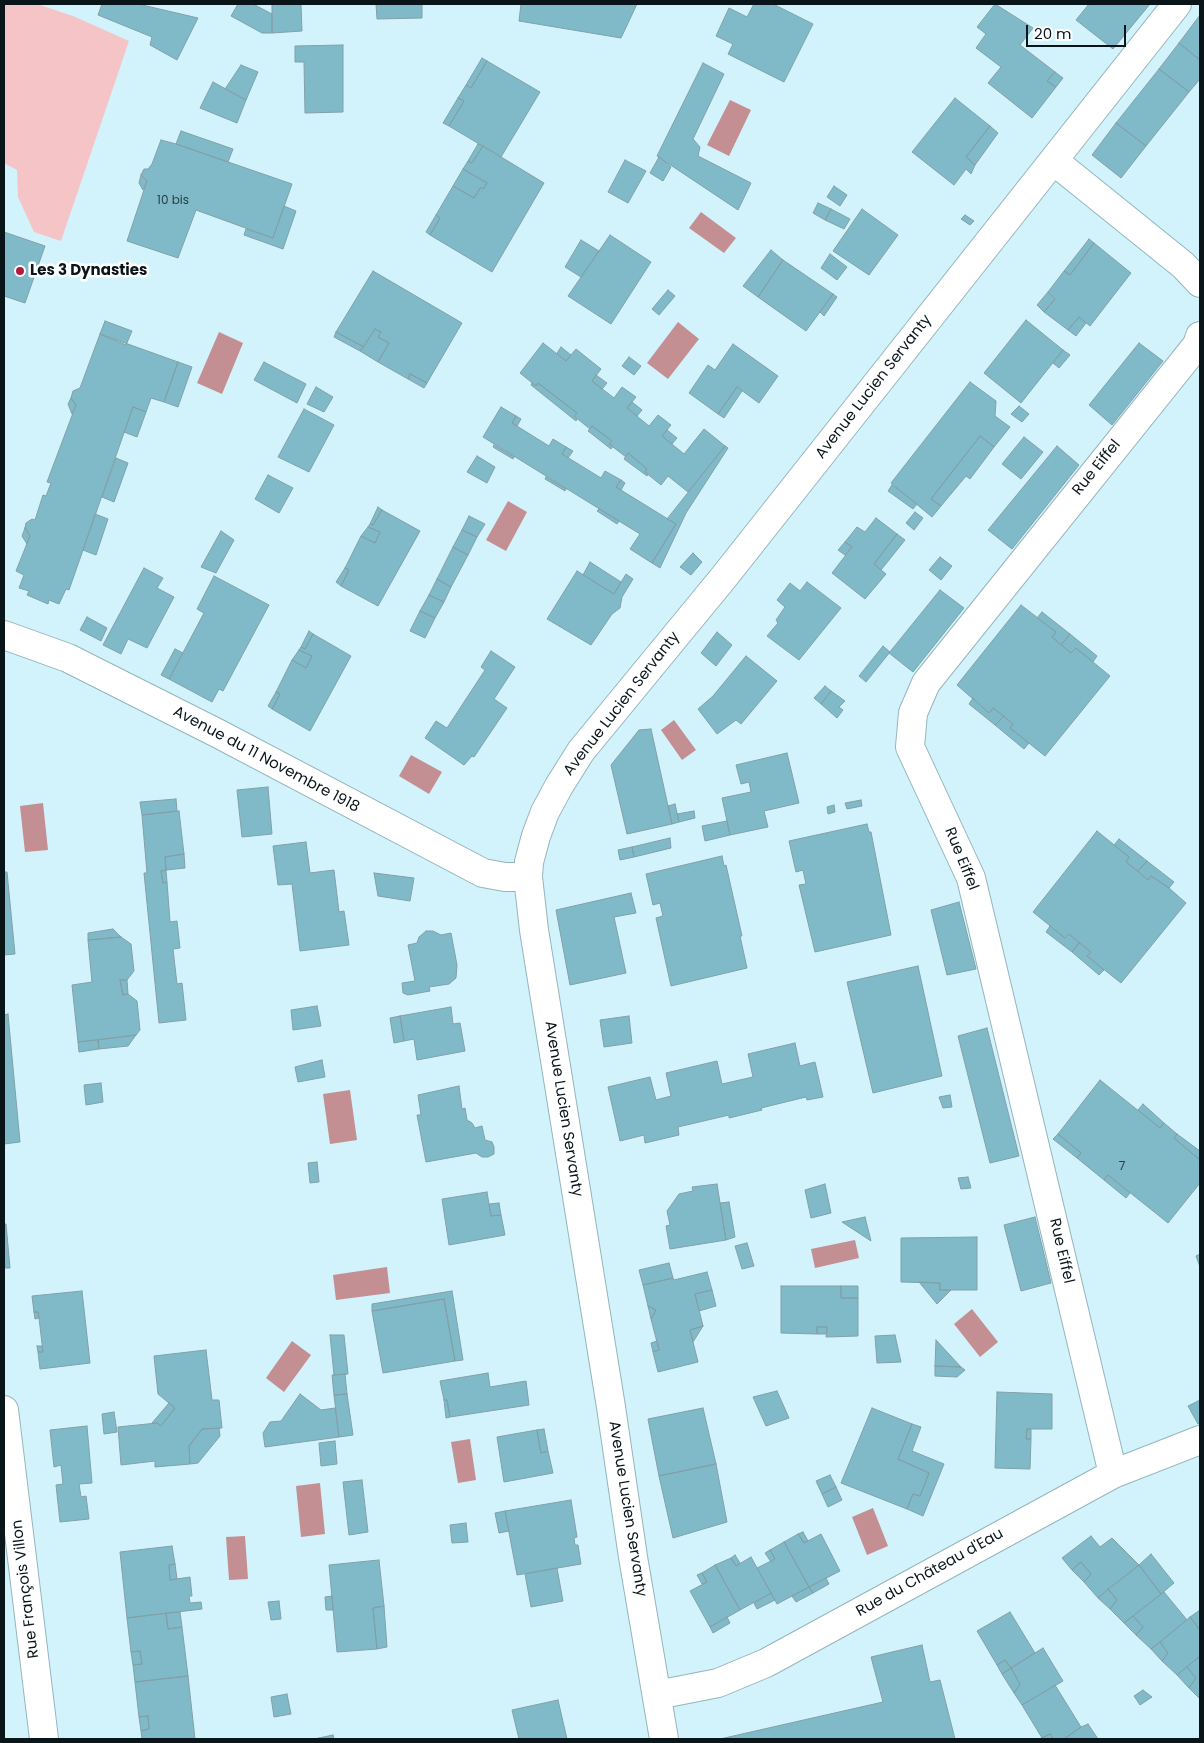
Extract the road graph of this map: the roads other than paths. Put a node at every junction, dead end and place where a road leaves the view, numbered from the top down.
1 (1177, 4) edge
2 (1054, 162) junction
3 (1200, 283) edge
4 (1200, 336) edge
5 (4, 635) edge
6 (528, 877) junction
7 (4, 1410) edge
8 (1200, 1440) edge
9 (1113, 1474) junction
10 (657, 1695) junction
11 (44, 1739) edge
12 (664, 1739) edge

1 - 2 street, Avenue Lucien Servanty
2 - 3 street
2 - 6 street, Avenue Lucien Servanty
4 - 9 street, Rue Eiffel
5 - 6 street, Avenue du 11 Novembre 1918
6 - 10 street, Avenue Lucien Servanty
7 - 11 street, Rue François Villon
8 - 9 street, Rue du Château d'Eau
9 - 10 street, Rue du Château d'Eau
10 - 12 street, Avenue Lucien Servanty

